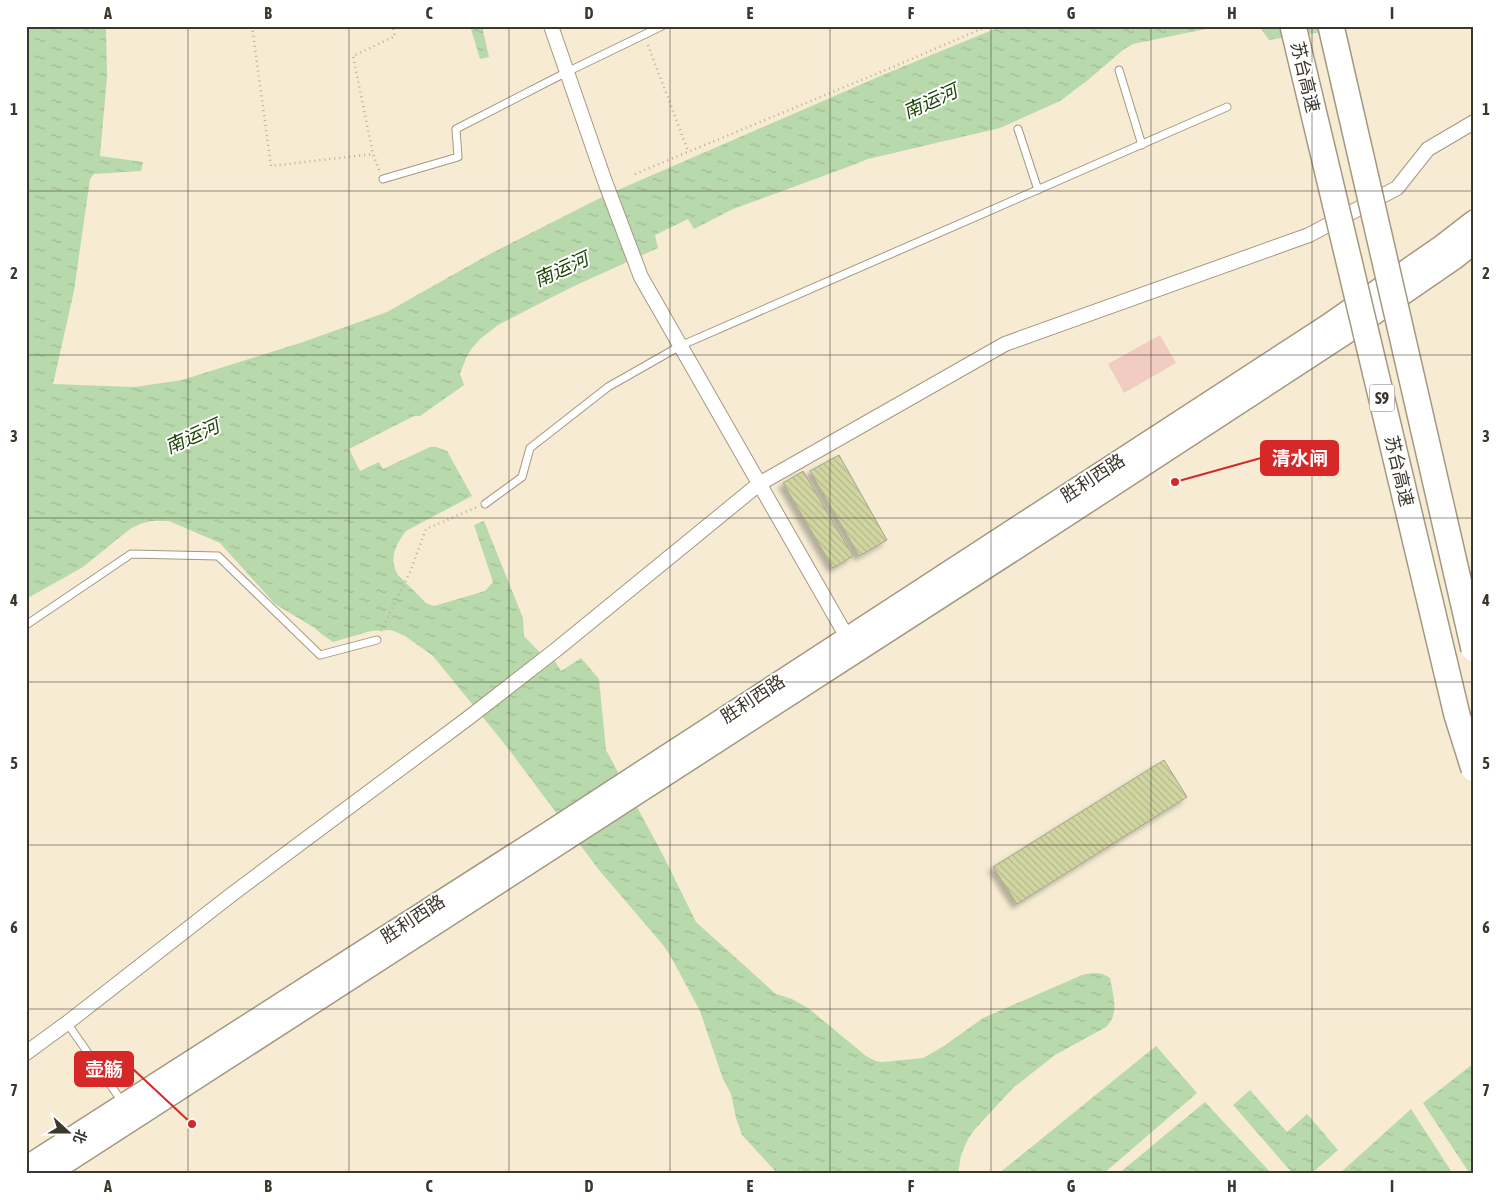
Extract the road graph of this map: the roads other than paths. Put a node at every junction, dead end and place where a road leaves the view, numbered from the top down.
1 (551, 26) edge
2 (662, 26) edge
3 (1293, 26) edge
4 (1331, 26) edge
5 (1119, 70) dead end
6 (567, 72) junction
7 (1227, 107) dead end
8 (1474, 122) edge
9 (1018, 129) dead end
10 (1142, 145) junction
11 (383, 179) road end
12 (1038, 190) junction
13 (1474, 221) edge
14 (1474, 243) edge
15 (680, 346) junction
16 (759, 484) junction
17 (485, 504) road end
18 (26, 625) edge
19 (377, 640) road end
20 (852, 645) junction
21 (1474, 649) edge
22 (1474, 769) edge
23 (67, 1023) junction
24 (26, 1053) edge
25 (129, 1111) junction
26 (26, 1167) edge
27 (48, 1174) edge

1 - 6 street
2 - 6 lane
3 - 22 highway, 苏台高速 / S9, bridge
4 - 21 highway, 苏台高速 / S9, bridge
5 - 10 lane
6 - 11 lane
6 - 15 street
7 - 10 lane
8 - 16 street
9 - 12 lane
10 - 12 lane
12 - 15 lane
13 - 20 main road, 胜利西路
14 - 20 main road, 胜利西路
15 - 16 street
15 - 17 lane
16 - 20 street
16 - 23 street
18 - 19 lane
20 - 25 main road, 胜利西路
23 - 24 street
23 - 25 lane
25 - 26 main road, 胜利西路
25 - 27 main road, 胜利西路

